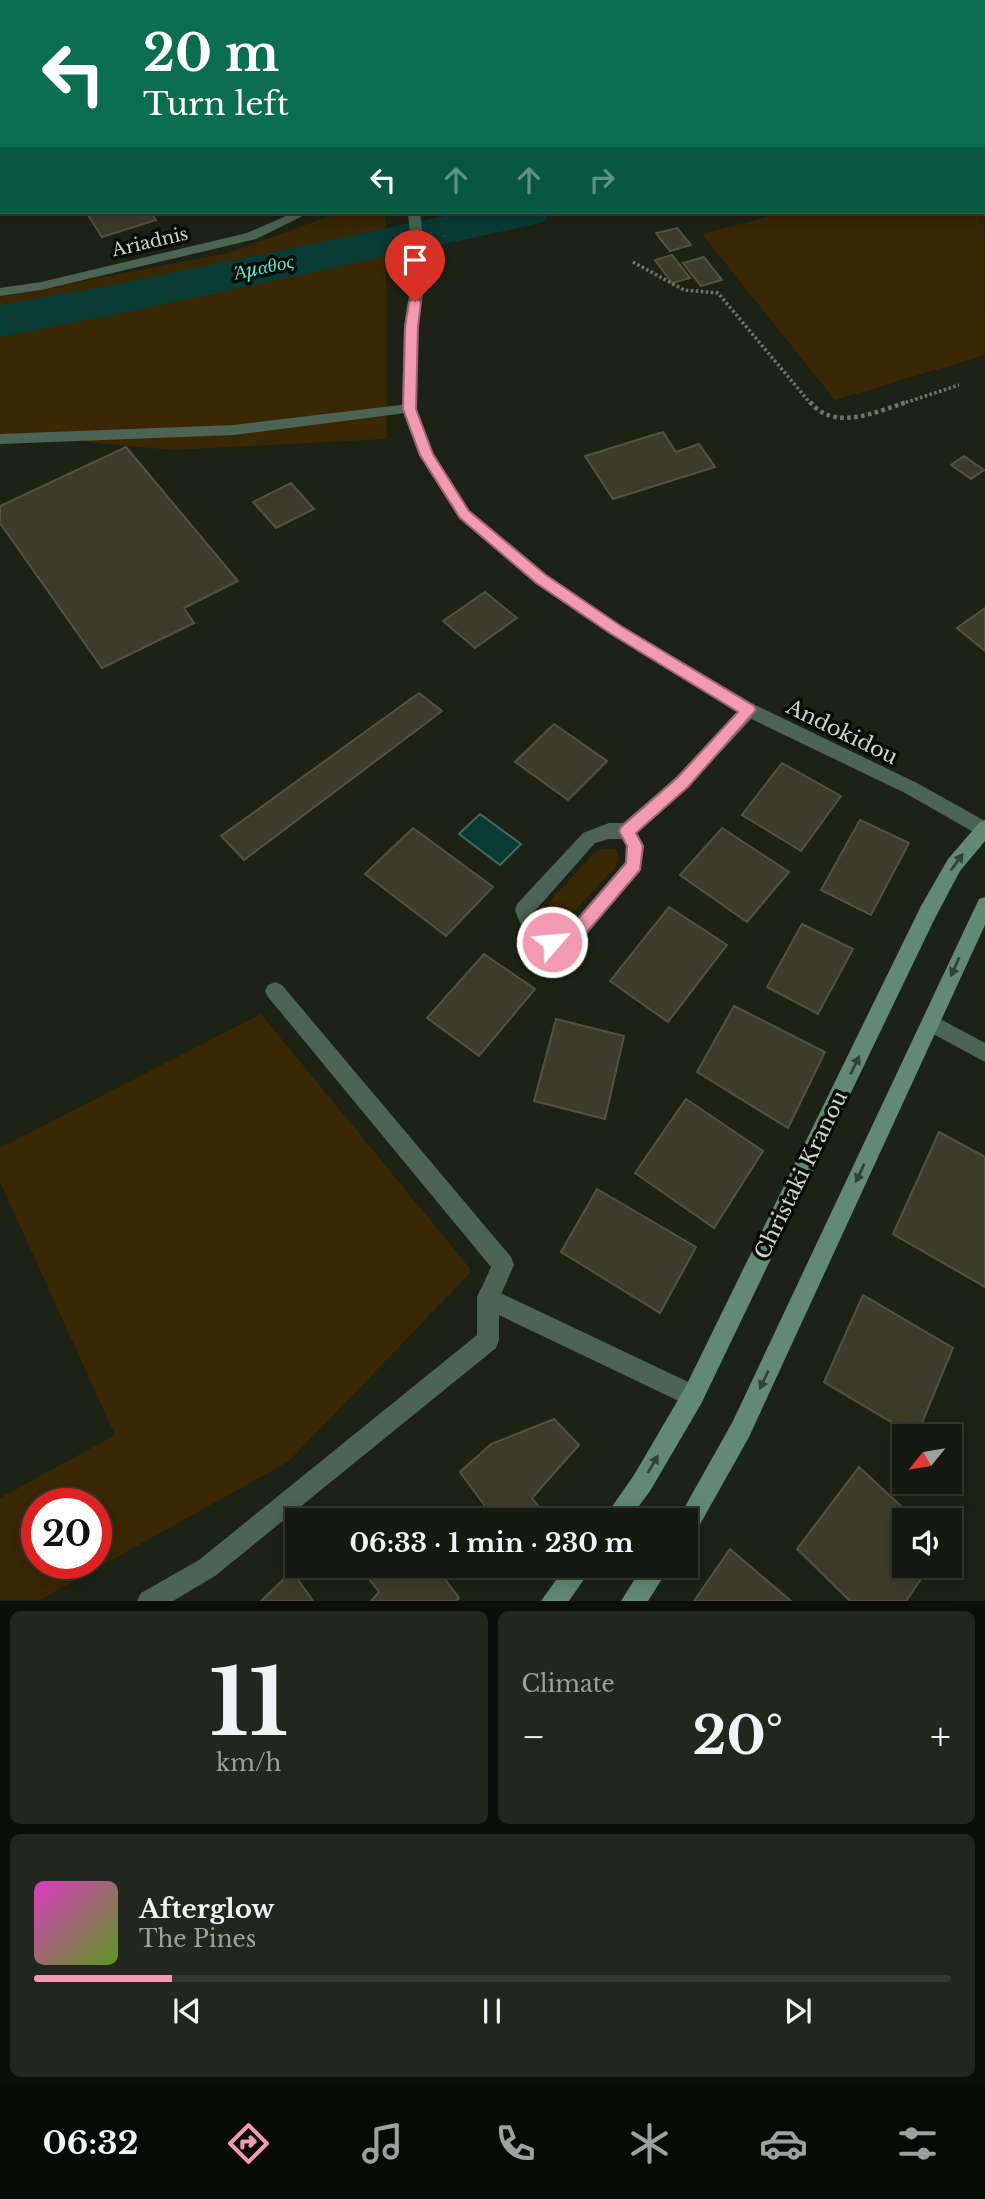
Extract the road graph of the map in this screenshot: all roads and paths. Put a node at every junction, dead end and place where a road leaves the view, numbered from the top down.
1 (300, 214) edge
2 (414, 214) edge
3 (633, 262) dead end
4 (0, 292) edge
5 (959, 385) dead end
6 (410, 409) junction
7 (0, 439) edge
8 (748, 710) junction
9 (984, 828) edge
10 (627, 831) junction
11 (985, 905) edge
12 (275, 992) dead end
13 (931, 1023) junction
14 (985, 1053) edge
15 (488, 1298) junction
16 (693, 1396) junction
17 (624, 1508) edge
18 (697, 1508) edge
19 (571, 1578) edge
20 (650, 1578) edge
21 (149, 1601) edge
22 (553, 1601) edge
23 (634, 1601) edge

1 - 4 street, Ariadnis
2 - 6 street, Andokidou
3 - 5 path
6 - 7 street
6 - 8 street, Andokidou
8 - 9 street, Andokidou
8 - 10 street
16 -> 9 main road, Christaki Kranou
10 - 10 street
11 -> 13 main road
12 - 15 street
13 - 14 street
13 -> 18 main road
15 - 16 street
15 - 21 street
17 -> 16 main road, Christaki Kranou
19 - 22 main road
20 - 23 main road

